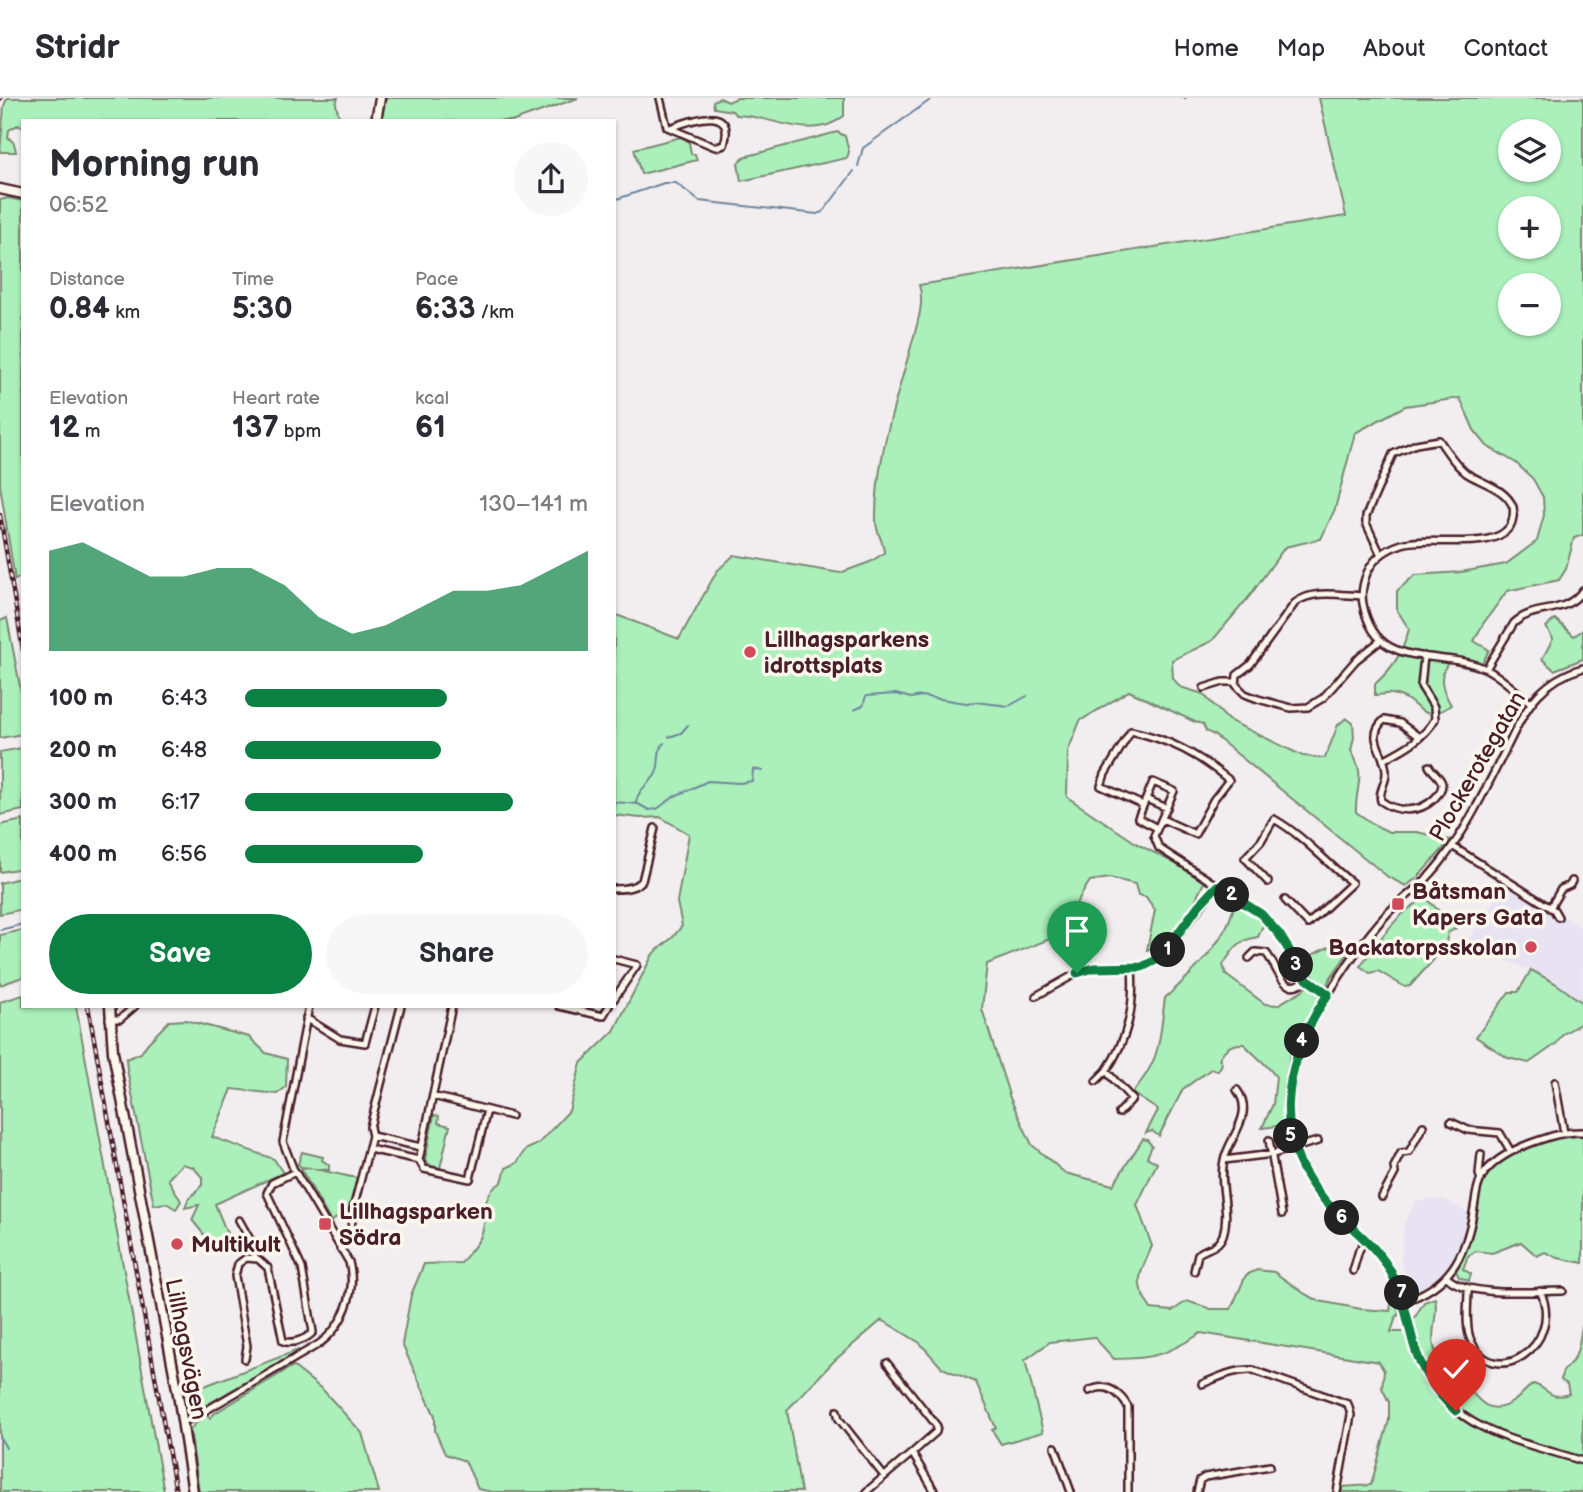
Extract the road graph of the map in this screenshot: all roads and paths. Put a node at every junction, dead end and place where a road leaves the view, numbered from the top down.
1 (380, 98) edge
2 (660, 98) edge
3 (376, 119) edge
4 (670, 128) junction
5 (0, 189) edge
6 (21, 194) edge
7 (1380, 553) junction
8 (1583, 590) edge
9 (1361, 596) junction
10 (1380, 641) junction
11 (1424, 656) junction
12 (1486, 668) junction
13 (1583, 668) edge
14 (1235, 682) junction
15 (1203, 688) dead end
16 (1531, 703) junction
17 (1419, 737) junction
18 (1383, 760) junction
19 (1429, 766) dead end
20 (1145, 802) junction
21 (1167, 808) junction
22 (1162, 819) junction
23 (655, 828) dead end
24 (1157, 828) junction
25 (1452, 846) junction
26 (1572, 881) dead end
27 (1268, 882) dead end
28 (1217, 886) junction
29 (616, 889) edge
30 (1285, 900) dead end
31 (1550, 908) junction
32 (1558, 917) dead end
33 (1249, 958) dead end
34 (616, 960) edge
35 (1132, 968) junction
36 (1307, 979) junction
37 (1328, 994) junction
38 (616, 996) edge
39 (1036, 996) dead end
40 (110, 1008) edge
41 (133, 1008) edge
42 (308, 1008) edge
43 (375, 1008) edge
44 (400, 1008) edge
45 (452, 1008) edge
46 (569, 1008) edge
47 (609, 1008) edge
48 (306, 1018) junction
49 (109, 1019) junction
50 (1106, 1071) junction
51 (1096, 1082) dead end
52 (1555, 1082) dead end
53 (1237, 1090) dead end
54 (433, 1096) junction
55 (486, 1110) junction
56 (1119, 1113) dead end
57 (511, 1116) dead end
58 (1451, 1122) dead end
59 (1423, 1126) dead end
60 (1583, 1132) edge
61 (1564, 1133) junction
62 (372, 1136) junction
63 (1269, 1140) dead end
64 (1318, 1141) dead end
65 (421, 1147) junction
66 (1294, 1148) junction
67 (369, 1149) junction
68 (1511, 1152) junction
69 (1273, 1154) junction
70 (1481, 1154) dead end
71 (419, 1160) junction
72 (1224, 1160) junction
73 (295, 1172) junction
74 (1481, 1180) junction
75 (1382, 1197) dead end
76 (1282, 1214) dead end
77 (239, 1220) dead end
78 (1366, 1240) junction
79 (341, 1249) junction
80 (255, 1257) junction
81 (1194, 1271) dead end
82 (1353, 1272) dead end
83 (1447, 1277) junction
84 (1468, 1289) junction
85 (1540, 1291) junction
86 (1563, 1291) dead end
87 (1404, 1301) junction
88 (246, 1359) dead end
89 (887, 1363) dead end
90 (1202, 1384) dead end
91 (1089, 1391) dead end
92 (837, 1411) dead end
93 (182, 1422) junction
94 (1055, 1447) dead end
95 (912, 1452) junction
96 (1583, 1461) edge
97 (1270, 1466) dead end
98 (884, 1476) junction
99 (193, 1492) edge
100 (866, 1492) edge
101 (935, 1492) edge
102 (1071, 1492) edge
103 (1128, 1492) edge
104 (1197, 1492) edge
105 (1336, 1492) edge

1 - 3 street
2 - 4 street
4 - 4 street
5 - 6 street
7 - 7 street
7 - 9 street
8 - 12 street
9 - 10 street
9 - 14 street
10 - 11 street
10 - 14 street
11 - 12 street
11 - 17 street
12 - 16 street
13 - 16 street, Plockerotegatan
14 - 15 street
16 - 25 street, Plockerotegatan
17 - 18 street
17 - 18 street
18 - 19 street
20 - 21 street
20 - 21 street
20 - 22 street
20 - 24 street
21 - 22 street
22 - 24 street
23 - 29 street
24 - 28 street
25 - 31 street
25 - 37 street, Plockerotegatan
26 - 31 street
27 - 30 street
28 - 35 street
28 - 36 street
31 - 32 street
33 - 36 street
34 - 38 street
35 - 39 street
35 - 50 street
36 - 37 street
37 - 66 street, Plockerotegatan
40 - 49 street, Lillhagsvägen
41 - 49 street
42 - 48 street
43 - 48 street
44 - 62 street
45 - 54 street
46 - 47 street
48 - 73 street
49 - 93 street, Lillhagsvägen
50 - 51 street
50 - 56 street
52 - 61 street
53 - 72 street
54 - 55 street
54 - 65 street
55 - 57 street
55 - 71 street
58 - 68 street
59 - 75 street
60 - 61 street
61 - 68 street
62 - 65 street
62 - 67 street
63 - 69 street
64 - 66 street
65 - 71 street
66 - 69 street
66 - 78 street, Plockerotegatan
67 - 71 street
67 - 79 street
68 - 74 street
69 - 72 street
69 - 76 street
70 - 74 street
72 - 81 street
73 - 79 street
73 - 80 street
74 - 83 street
77 - 80 street
78 - 82 street
78 - 87 street, Plockerotegatan
79 - 93 street
80 - 88 street
83 - 84 street
83 - 87 street
84 - 85 street
84 - 85 street
85 - 86 street
87 - 96 street, Plockerotegatan
89 - 95 street
90 - 105 street
91 - 103 street
92 - 98 street
93 - 99 street, Lillhagsvägen
94 - 102 street
95 - 98 street
95 - 101 street
97 - 104 street
98 - 100 street

